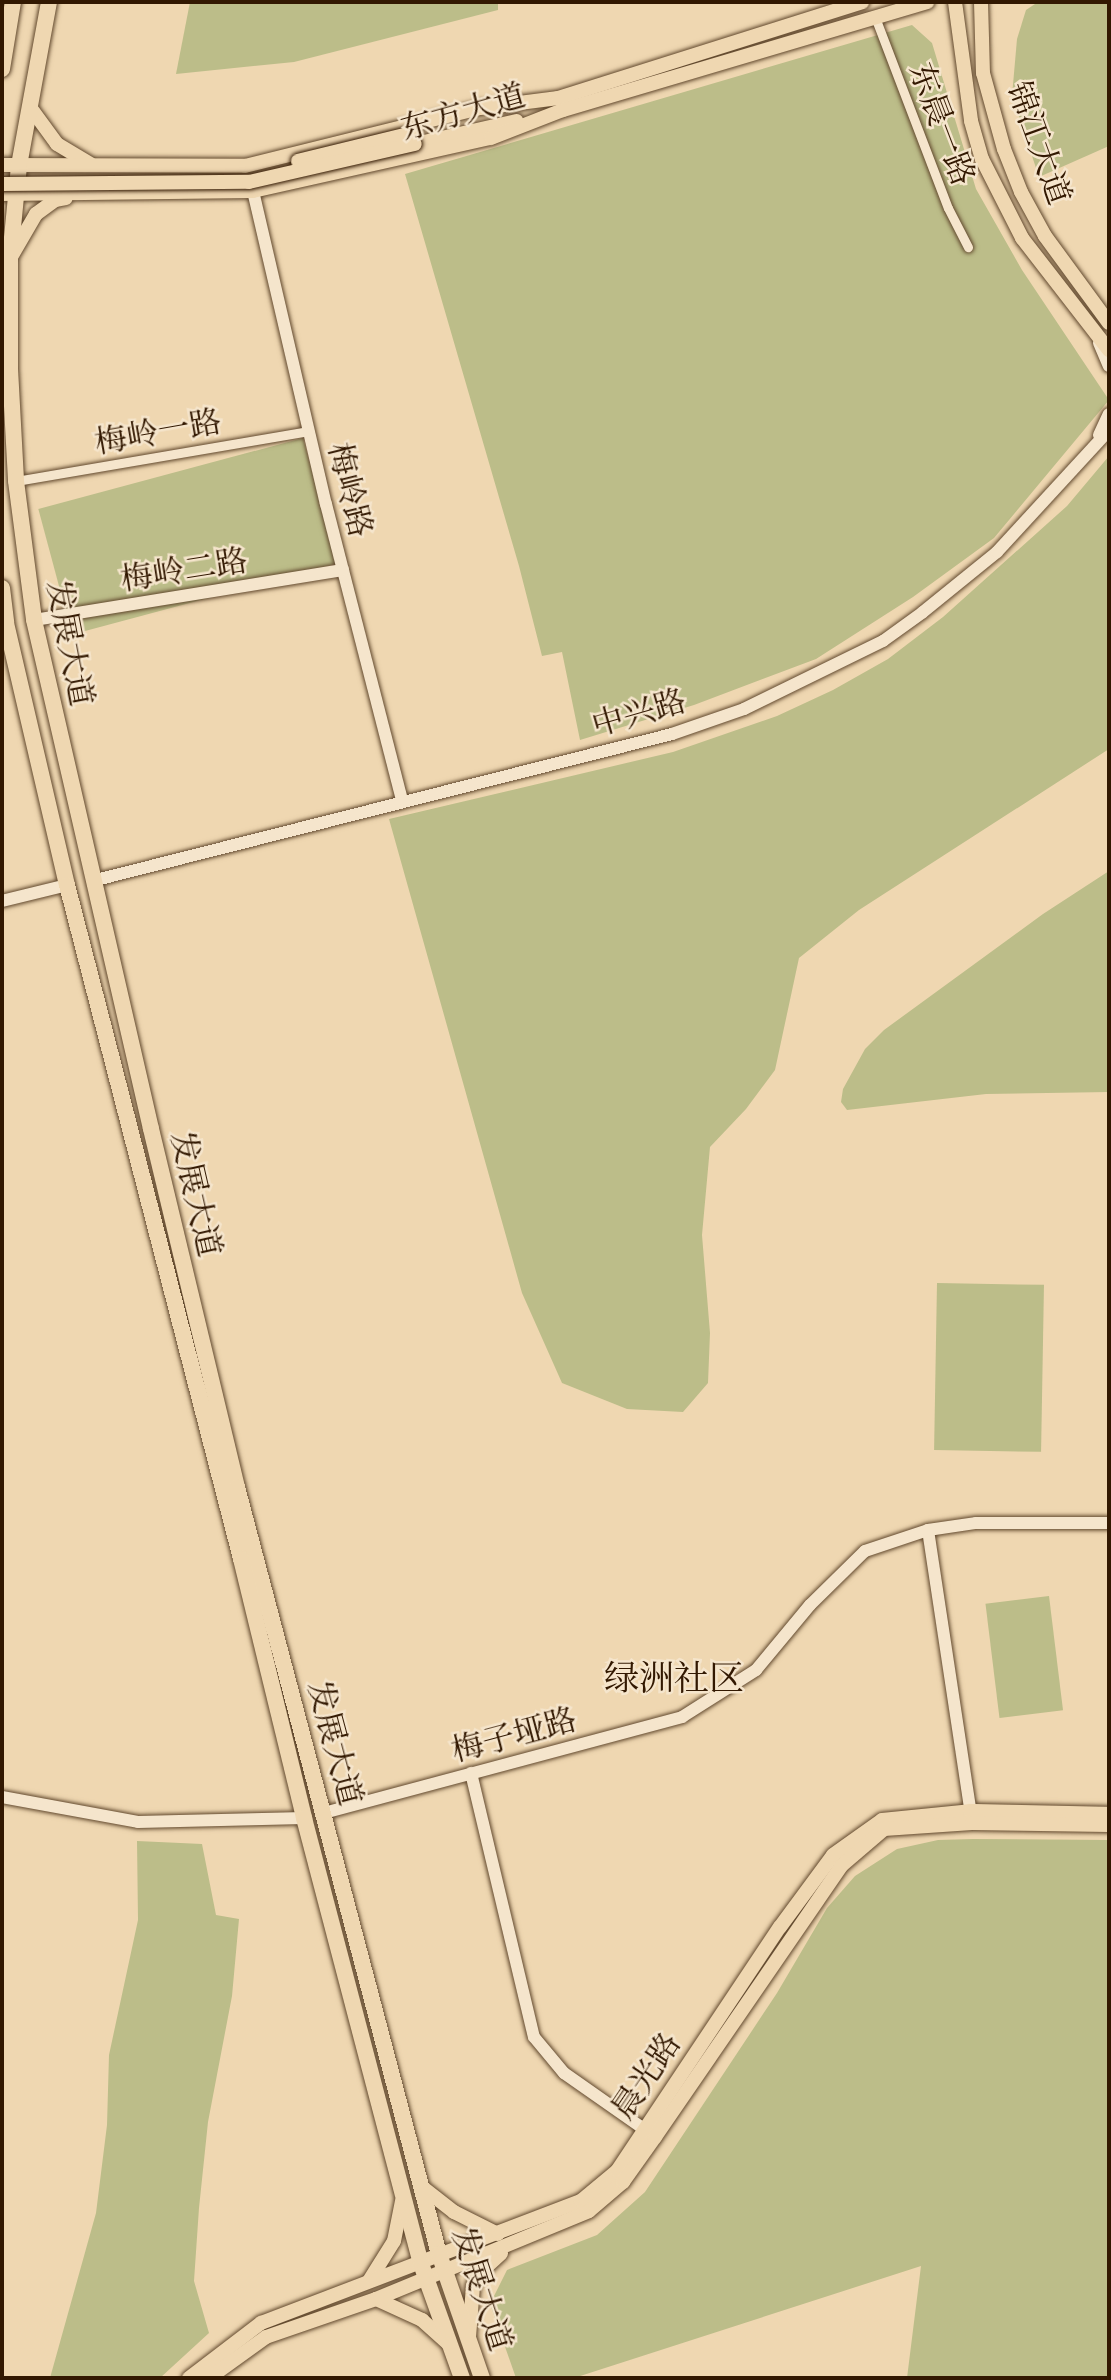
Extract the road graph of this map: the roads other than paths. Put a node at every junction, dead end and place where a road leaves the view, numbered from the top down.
1 (13, 2) edge
2 (49, 2) edge
3 (862, 2) edge
4 (927, 2) edge
5 (955, 2) edge
6 (981, 2) edge
7 (875, 17) junction
8 (2, 69) edge
9 (560, 104) junction
10 (30, 107) junction
11 (2, 165) edge
12 (19, 166) junction
13 (94, 166) junction
14 (2, 174) edge
15 (2, 184) edge
16 (253, 191) junction
17 (86, 193) junction
18 (10, 194) edge
19 (968, 247) dead end
20 (10, 258) junction
21 (1109, 322) edge
22 (1090, 327) junction
23 (1109, 350) edge
24 (1109, 366) edge
25 (1109, 414) edge
26 (1109, 430) edge
27 (309, 431) junction
28 (1109, 437) edge
29 (1093, 447) junction
30 (16, 481) junction
31 (343, 570) junction
32 (2, 588) edge
33 (34, 620) junction
34 (4, 623) edge
35 (401, 801) junction
36 (96, 880) junction
37 (66, 885) junction
38 (2, 901) edge
39 (1109, 1523) edge
40 (928, 1531) junction
41 (471, 1773) junction
42 (2, 1797) edge
43 (324, 1812) junction
44 (1109, 1814) edge
45 (971, 1817) junction
46 (304, 1818) junction
47 (1109, 1825) edge
48 (649, 2133) junction
49 (422, 2187) junction
50 (402, 2196) junction
51 (498, 2234) junction
52 (511, 2244) junction
53 (439, 2254) junction
54 (420, 2261) junction
55 (446, 2272) junction
56 (426, 2278) junction
57 (368, 2282) junction
58 (376, 2299) junction
59 (469, 2342) junction
60 (452, 2347) junction
61 (189, 2378) edge
62 (209, 2378) edge
63 (462, 2378) edge
64 (482, 2378) edge

1 - 8 highway
2 - 10 highway, 发展大道
3 - 9 main road, 东方大道
4 - 7 main road, 东方大道
5 - 22 main road, 锦江大道
6 - 21 main road, 锦江大道
7 - 9 main road, 东方大道
7 - 19 street, 东晨一路
9 - 13 main road, 东方大道
9 - 14 main road, bridge
9 - 15 main road, bridge
9 - 16 main road, 东方大道
10 - 12 highway, 发展大道
10 - 13 main road
11 - 12 main road, 东方大道
12 - 13 main road, 东方大道
12 - 18 highway, 发展大道
16 - 17 main road, 东方大道
16 - 27 street, 梅岭路
17 - 18 main road, 东方大道
17 - 20 main road
18 - 20 highway, 发展大道
20 - 30 highway, 发展大道
22 - 23 main road, 锦江大道
22 - 24 street
25 - 29 street
26 - 29 street, 中兴路
27 - 30 street, 梅岭一路
27 - 31 street, 梅岭路
28 - 29 street
29 - 35 street, 中兴路
30 - 33 highway, 发展大道
31 - 33 street, 梅岭二路
31 - 35 street, 梅岭路
32 - 34 highway, 发展大道
33 - 36 highway, 发展大道
34 - 37 highway, 发展大道
35 - 36 street, 中兴路
36 - 43 highway, 发展大道
37 - 38 street
37 - 46 highway, 发展大道
39 - 40 street, 梅子垭路
40 - 41 street, 梅子垭路
40 - 45 street
41 - 43 street, 梅子垭路
41 - 48 street
42 - 46 street
43 - 49 highway, 发展大道
44 - 45 main road, 晨光路
45 - 47 main road, 晨光路
45 - 48 main road, 晨光路
46 - 50 highway, 发展大道
48 - 51 main road, 晨光路
48 - 52 main road, 晨光路
49 - 51 main road
49 - 53 highway, 发展大道
50 - 54 highway, 发展大道
50 - 57 main road
51 - 53 main road, 晨光路
52 - 55 main road, 晨光路
52 - 59 main road
53 - 54 main road, 晨光路
53 - 55 highway, 发展大道
54 - 56 highway, 发展大道
54 - 57 main road, 晨光路
55 - 56 main road, 晨光路
55 - 59 highway, 发展大道
56 - 58 main road, 晨光路
56 - 60 highway, 发展大道
57 - 61 main road, 晨光路
58 - 60 main road
58 - 62 main road, 晨光路
59 - 64 highway, 发展大道
60 - 63 highway, 发展大道

